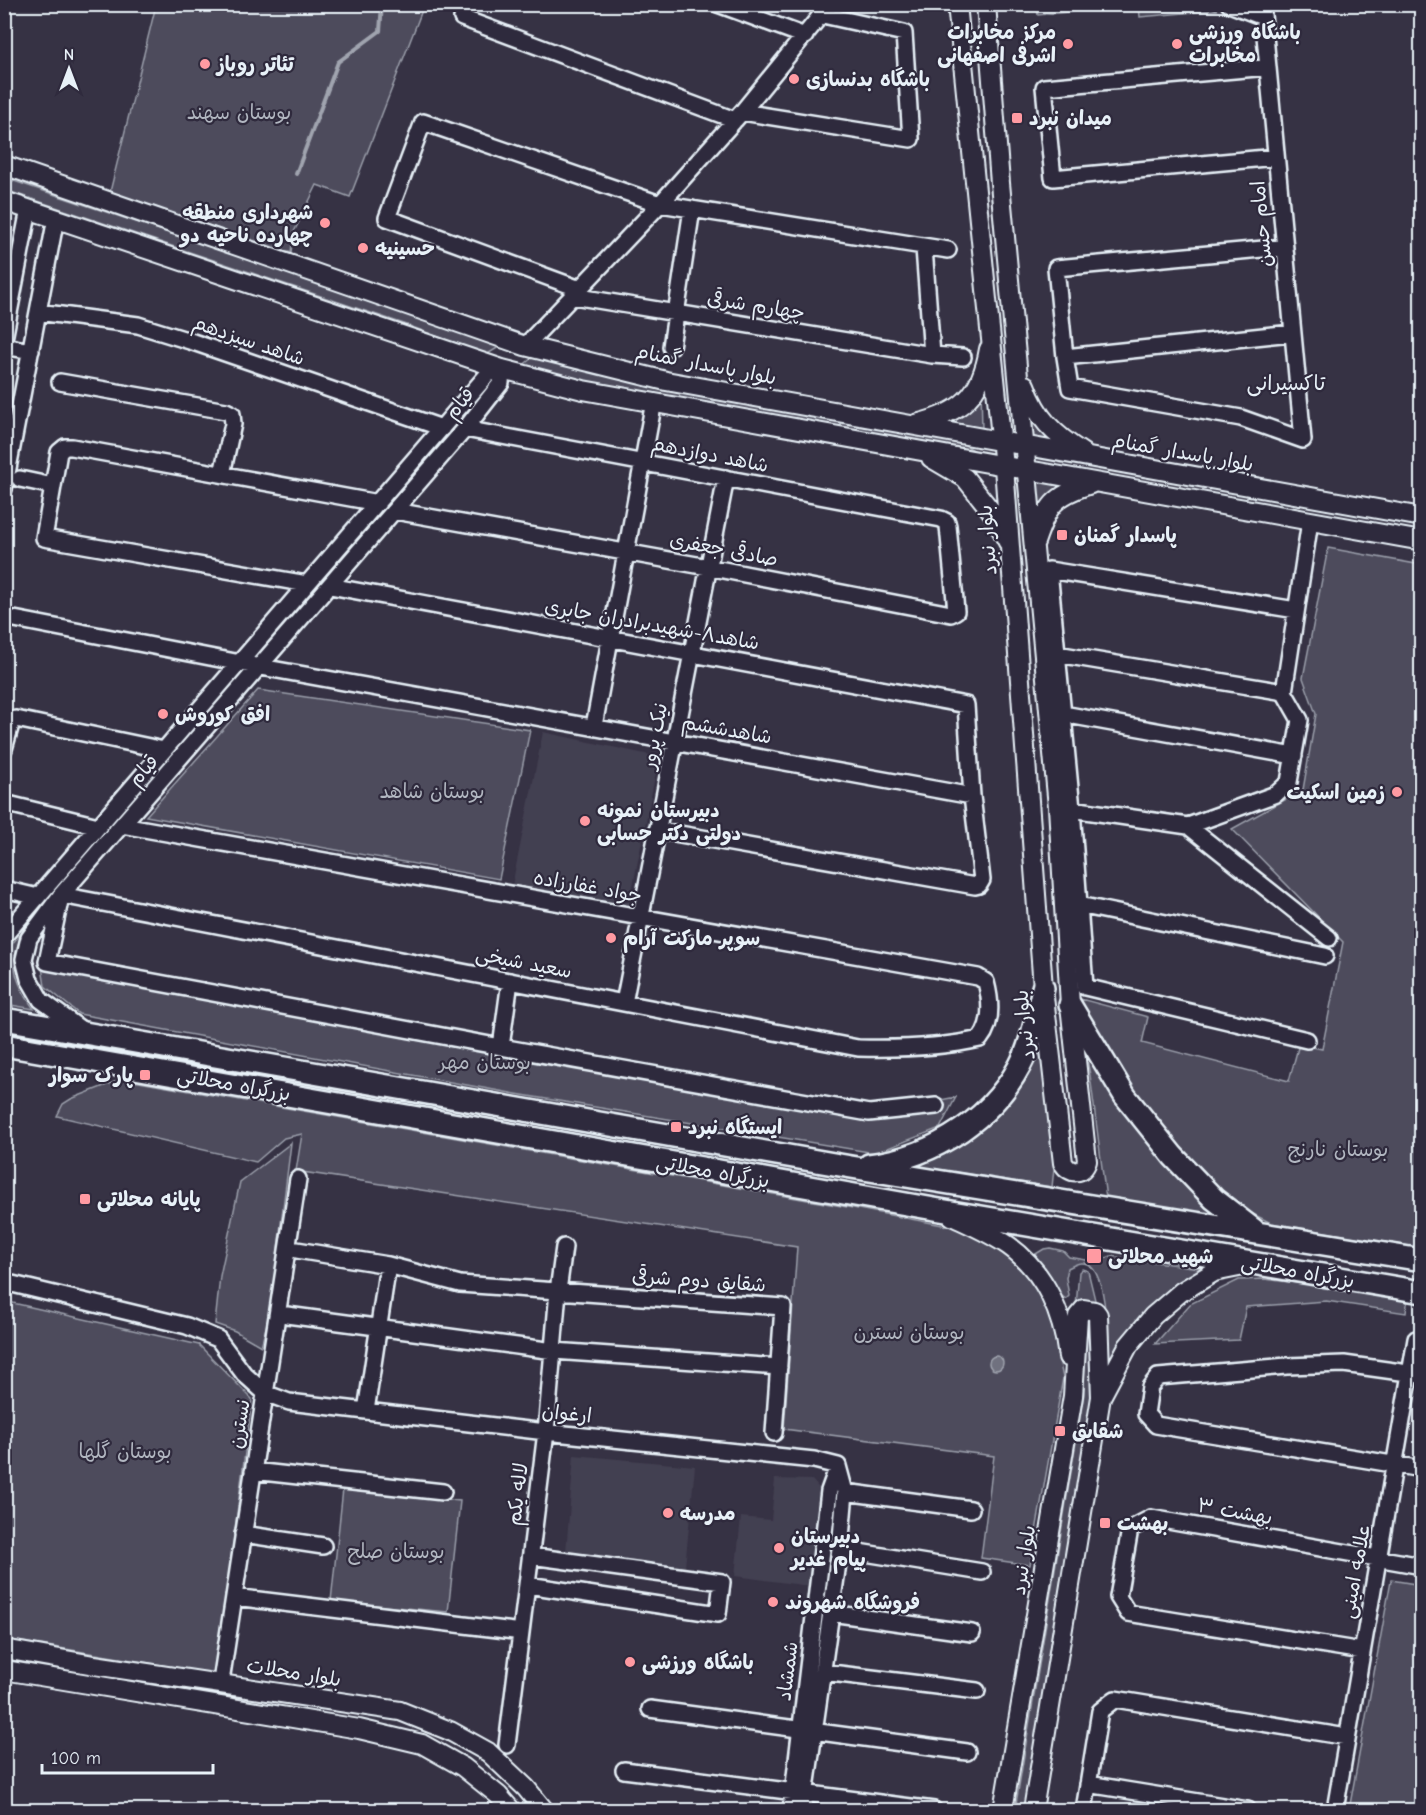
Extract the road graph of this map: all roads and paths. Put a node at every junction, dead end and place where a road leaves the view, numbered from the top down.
1 (718, 4) edge
2 (957, 4) edge
3 (986, 4) edge
4 (1228, 4) edge
5 (826, 10) edge
6 (464, 11) edge
7 (1262, 11) edge
8 (805, 36) junction
9 (1268, 67) junction
10 (738, 116) junction
11 (1276, 157) junction
12 (4, 165) edge
13 (4, 201) edge
14 (660, 204) junction
15 (29, 209) junction
16 (692, 209) junction
17 (56, 218) junction
18 (1284, 247) junction
19 (924, 248) junction
20 (948, 250) dead end
21 (12, 261) edge
22 (576, 292) junction
23 (38, 312) junction
24 (676, 313) junction
25 (1292, 333) junction
26 (991, 335) junction
27 (4, 339) edge
28 (4, 346) edge
29 (525, 346) junction
30 (671, 347) dead end
31 (31, 351) junction
32 (932, 355) junction
33 (963, 357) dead end
34 (1065, 357) junction
35 (1017, 364) junction
36 (502, 369) junction
37 (60, 382) dead end
38 (652, 412) dead end
39 (910, 425) junction
40 (442, 428) junction
41 (465, 429) junction
42 (1001, 442) junction
43 (1025, 446) junction
44 (922, 452) junction
45 (1089, 458) junction
46 (643, 462) junction
47 (1004, 466) junction
48 (1026, 471) junction
49 (222, 474) junction
50 (726, 478) junction
51 (20, 479) dead end
52 (1095, 483) junction
53 (53, 486) junction
54 (4, 489) edge
55 (378, 502) junction
56 (395, 511) junction
57 (1422, 517) edge
58 (1310, 521) junction
59 (947, 522) joint
60 (1422, 541) edge
61 (1010, 546) junction
62 (1034, 547) junction
63 (626, 552) junction
64 (708, 567) junction
65 (307, 584) junction
66 (330, 586) junction
67 (1296, 610) junction
68 (4, 617) edge
69 (610, 638) junction
70 (278, 647) junction
71 (692, 653) junction
72 (1057, 654) junction
73 (240, 662) junction
74 (261, 667) junction
75 (332, 680) junction
76 (1284, 692) junction
77 (1063, 714) junction
78 (594, 726) junction
79 (675, 741) junction
80 (4, 749) edge
81 (164, 750) junction
82 (1294, 756) junction
83 (972, 796) junction
84 (4, 803) edge
85 (1072, 809) junction
86 (122, 825) junction
87 (98, 826) junction
88 (1188, 826) junction
89 (657, 830) junction
90 (4, 889) edge
91 (61, 895) junction
92 (34, 902) junction
93 (1079, 905) junction
94 (640, 917) junction
95 (43, 919) junction
96 (4, 936) edge
97 (1329, 938) dead end
98 (1325, 956) dead end
99 (510, 981) junction
100 (1043, 988) junction
101 (624, 1003) junction
102 (1070, 1005) junction
103 (4, 1019) edge
104 (87, 1034) junction
105 (980, 1039) joint
106 (1307, 1040) dead end
107 (4, 1045) edge
108 (501, 1047) junction
109 (1078, 1070) junction
110 (1052, 1073) junction
111 (324, 1075) junction
112 (404, 1089) junction
113 (317, 1099) junction
114 (936, 1106) dead end
115 (399, 1113) junction
116 (851, 1167) junction
117 (298, 1179) dead end
118 (940, 1210) junction
119 (1257, 1232) junction
120 (564, 1247) dead end
121 (297, 1250) dead end
122 (1422, 1260) edge
123 (1257, 1264) junction
124 (388, 1265) junction
125 (4, 1282) edge
126 (558, 1291) junction
127 (1422, 1292) edge
128 (287, 1315) dead end
129 (379, 1327) junction
130 (1416, 1339) dead end
131 (554, 1351) junction
132 (779, 1367) junction
133 (1416, 1373) edge
134 (265, 1393) junction
135 (1072, 1396) junction
136 (1101, 1397) junction
137 (366, 1411) junction
138 (546, 1432) junction
139 (774, 1433) dead end
140 (1395, 1464) junction
141 (838, 1466) junction
142 (1422, 1469) edge
143 (253, 1471) junction
144 (443, 1492) dead end
145 (845, 1492) junction
146 (970, 1509) dead end
147 (243, 1534) junction
148 (323, 1546) dead end
149 (840, 1549) junction
150 (531, 1556) junction
151 (1378, 1558) junction
152 (1422, 1566) edge
153 (982, 1572) dead end
154 (528, 1585) junction
155 (234, 1597) junction
156 (831, 1613) junction
157 (514, 1631) dead end
158 (972, 1633) dead end
159 (4, 1649) edge
160 (1362, 1651) junction
161 (4, 1670) edge
162 (822, 1672) junction
163 (222, 1675) dead end
164 (977, 1691) dead end
165 (650, 1709) dead end
166 (808, 1731) junction
167 (1347, 1737) junction
168 (507, 1745) dead end
169 (967, 1752) dead end
170 (624, 1770) dead end
171 (1088, 1784) junction
172 (800, 1792) junction
173 (512, 1810) edge
174 (544, 1810) edge
175 (791, 1810) edge
176 (803, 1810) edge
177 (933, 1810) edge
178 (1003, 1810) edge
179 (1033, 1810) edge
180 (1084, 1810) edge
181 (1248, 1810) edge
182 (1335, 1810) edge

1 - 8 street
2 - 26 main road, بلوار نبرد
3 - 35 main road
4 - 7 street
5 - 8 street
5 - 10 street
6 - 10 street
7 - 9 street, امام حسن
8 - 10 street
9 - 11 street, امام حسن
9 - 11 street
10 - 14 street
11 - 18 street, امام حسن
12 - 29 main road, بلوار پاسدار گمنام
13 - 15 main road
14 - 16 street
14 - 22 street
14 - 22 street, چهارم شرقی
15 - 17 main road
15 - 21 street
16 - 19 street
16 - 24 street
17 - 23 street
17 - 36 main road
18 - 25 street, امام حسن
18 - 34 street
19 - 20 street
19 - 32 street
21 - 27 street
22 - 24 street, چهارم شرقی
22 - 29 street
23 - 31 street
23 - 40 street, شاهد سیزدهم
24 - 30 street
24 - 32 street, چهارم شرقی
25 - 34 street
25 - 34 street, امام حسن
26 - 39 main road
26 - 42 main road, بلوار نبرد
28 - 31 street
29 - 39 main road, بلوار پاسدار گمنام
31 - 54 street
32 - 33 street, چهارم شرقی
35 - 43 main road
35 - 45 main road
36 - 40 street, قیام
36 - 41 street, قیام
36 - 44 main road
37 - 49 street
38 - 46 street
39 - 42 main road, بلوار پاسدار گمنام
40 - 55 street, قیام
41 - 46 street, شاهد دوازدهم
41 - 56 street, قیام
42 - 43 main road, بلوار پاسدار گمنام
42 - 47 main road, بلوار نبرد
43 - 45 main road, بلوار پاسدار گمنام
43 - 48 main road
44 - 47 main road
44 - 61 main road
45 - 57 main road, بلوار پاسدار گمنام
46 - 50 street, شاهد دوازدهم
46 - 63 street
47 - 48 main road
47 - 61 main road, بلوار نبرد
48 - 52 main road
48 - 62 main road
49 - 53 street
49 - 55 street
50 - 59 street, شاهد دوازدهم
50 - 64 street, نیک پرور
51 - 53 street
52 - 58 main road
52 - 62 main road
53 - 65 street
55 - 65 street, قیام
56 - 63 street, صادقی جعفری
56 - 66 street, قیام
58 - 60 main road
58 - 67 street
59 - 64 street, صادقی جعفری
61 - 100 main road, بلوار نبرد
62 - 102 main road
63 - 64 street, صادقی جعفری
63 - 69 street
64 - 71 street, نیک پرور
65 - 73 street, قیام
66 - 69 street, شاهد۸-شهیدبرادران جابری
66 - 70 street, قیام
67 - 72 street
67 - 76 street
68 - 73 street, شاهدششم
69 - 71 street, شاهد۸-شهیدبرادران جابری
69 - 78 street
70 - 74 street, قیام
70 - 75 street, شاهدششم
71 - 79 street, نیک پرور
71 - 83 street, شاهد۸-شهیدبرادران جابری
72 - 76 street
72 - 77 street
73 - 74 street, شاهدششم
73 - 81 street, قیام
74 - 75 street, شاهدششم
74 - 86 street, قیام
75 - 78 street, شاهدششم
76 - 82 street
77 - 82 street
77 - 85 street
78 - 79 street, شاهدششم
79 - 83 street, شاهدششم
79 - 89 street, نیک پرور
80 - 81 street
81 - 87 street, قیام
82 - 88 street
83 - 89 street
84 - 87 street
85 - 88 street
85 - 93 street
86 - 91 street, قیام
86 - 94 street, جواد غفارزاده
87 - 92 street, قیام
88 - 97 street
89 - 94 street, نیک پرور
90 - 92 street
91 - 95 street, قیام
91 - 99 street, سعید شیخی
91 - 108 street
92 - 95 street
92 - 96 street, قیام
93 - 98 street
93 - 106 street
94 - 101 street, نیک پرور
94 - 105 street, جواد غفارزاده
95 - 104 street, قیام
99 - 101 street, سعید شیخی
99 - 108 street
100 - 110 main road, بلوار نبرد
100 - 116 highway
101 - 105 street, سعید شیخی
102 - 109 main road
102 - 119 highway
103 - 104 highway, بزرگراه محلاتی
104 - 111 highway, بزرگراه محلاتی
107 - 113 highway, بزرگراه محلاتی
108 - 114 street
109 - 110 main road
109 - 110 main road, بلوار نبرد
111 - 112 highway, بزرگراه محلاتی
111 - 113 highway
112 - 115 highway
112 - 116 highway, بزرگراه محلاتی
113 - 115 highway, بزرگراه محلاتی
115 - 118 highway, بزرگراه محلاتی
116 - 119 highway, بزرگراه محلاتی
117 - 134 street, نسترن
118 - 123 highway, بزرگراه محلاتی
118 - 135 main road
119 - 122 highway, بزرگراه محلاتی
120 - 126 street, لاله یکم
121 - 124 street
123 - 127 highway, بزرگراه محلاتی
123 - 136 main road
124 - 126 street
124 - 129 street
125 - 134 street
126 - 131 street, لاله یکم
126 - 132 street, شقایق دوم شرقی
128 - 129 street
129 - 131 street
129 - 137 street
130 - 133 street, علامه امینی
131 - 132 street
131 - 138 street, لاله یکم
132 - 139 street, شقایق دوم شرقی
133 - 140 street, علامه امینی
133 - 140 street
134 - 137 street, ارغوان
134 - 143 street, نسترن
135 - 136 main road, بلوار نبرد
135 - 178 main road, بلوار نبرد
136 - 179 main road
137 - 138 street, ارغوان
138 - 141 street, ارغوان
138 - 150 street, لاله یکم
140 - 142 street
140 - 151 street, علامه امینی
141 - 145 street
141 - 166 street, شمشاد
143 - 144 street
143 - 147 street, نسترن
145 - 146 street
145 - 149 street, شمشاد
147 - 148 street
147 - 155 street, نسترن
149 - 153 street
149 - 156 street, شمشاد
150 - 154 street, لاله یکم
150 - 154 street
151 - 152 street, بهشت ۳
151 - 160 street, علامه امینی
151 - 160 street, بهشت ۳
154 - 168 street, لاله یکم
155 - 157 street
155 - 163 street, نسترن
156 - 158 street
156 - 162 street, شمشاد
159 - 174 main road, بلوار محلات
160 - 167 street, علامه امینی
161 - 173 main road
162 - 164 street
162 - 166 street, شمشاد
165 - 166 street
166 - 169 street
166 - 172 street, شمشاد
167 - 171 street
167 - 182 street, علامه امینی
170 - 172 street
171 - 180 street
171 - 181 street
172 - 175 street, شمشاد
172 - 176 street, شمشاد
172 - 177 street

